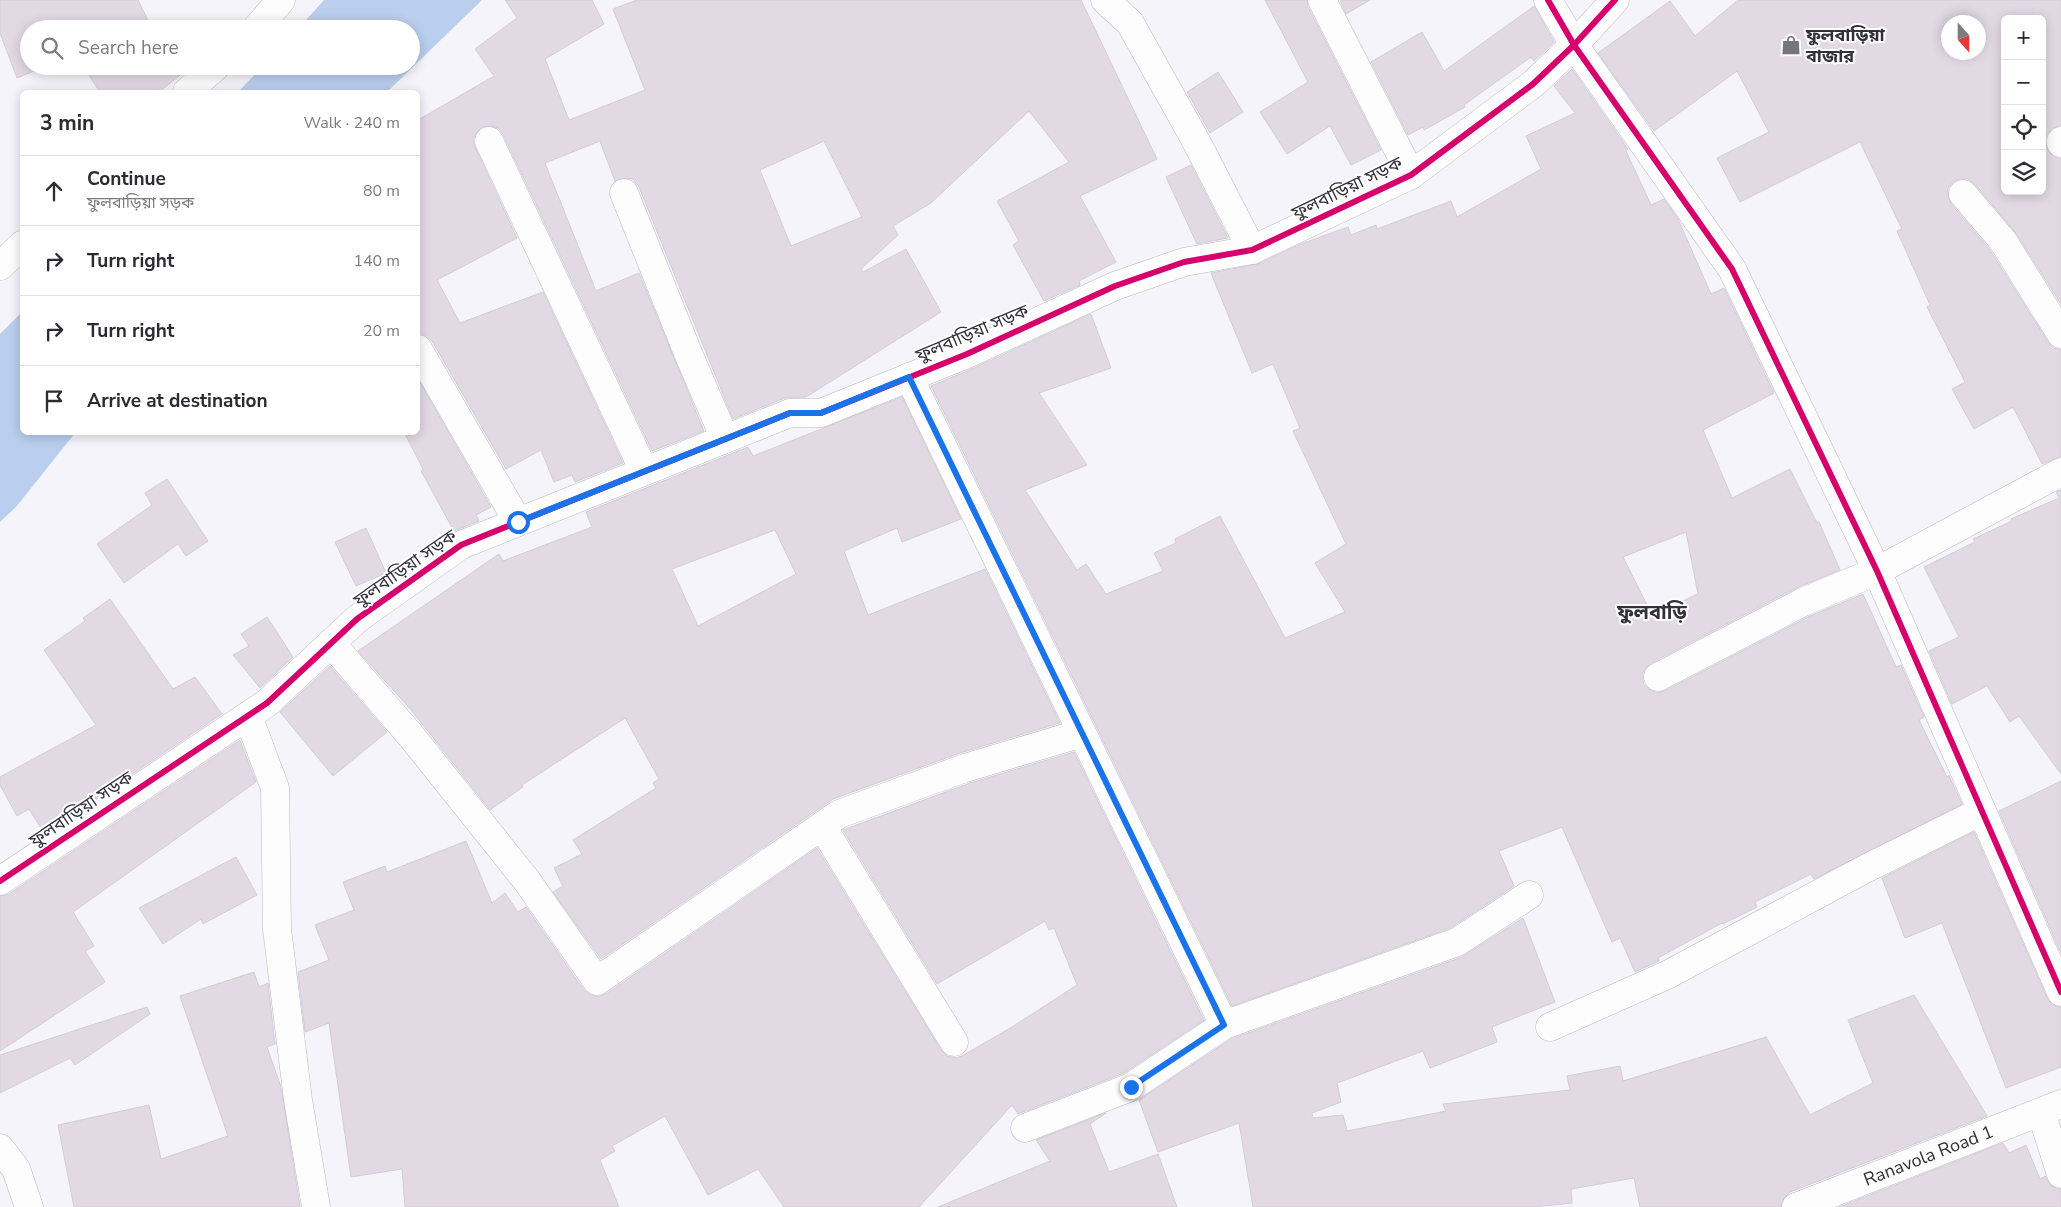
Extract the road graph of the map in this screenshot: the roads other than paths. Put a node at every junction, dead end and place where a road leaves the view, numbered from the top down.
1 (281, 0) edge
2 (1105, 0) edge
3 (1322, 0) edge
4 (1548, 0) edge
5 (1615, 0) edge
6 (264, 20) edge
7 (1574, 45) junction
8 (206, 75) edge
9 (189, 90) edge
10 (489, 141) dead end
11 (1411, 175) junction
12 (624, 193) dead end
13 (1963, 194) dead end
14 (20, 247) edge
15 (1252, 250) junction
16 (0, 266) edge
17 (2061, 334) edge
18 (420, 352) edge
19 (909, 377) junction
20 (725, 439) junction
21 (644, 472) junction
22 (2061, 472) edge
23 (518, 522) junction
24 (1877, 571) junction
25 (331, 643) junction
26 (1658, 677) dead end
27 (248, 716) junction
28 (1082, 733) junction
29 (1982, 811) junction
30 (822, 826) junction
31 (0, 881) edge
32 (1529, 895) dead end
33 (2061, 992) edge
34 (1224, 1025) junction
35 (1550, 1027) dead end
36 (954, 1042) dead end
37 (2051, 1108) edge
38 (1025, 1128) dead end
39 (0, 1148) edge
40 (2061, 1174) edge
41 (28, 1207) edge
42 (316, 1207) edge
43 (1796, 1207) edge

1 - 6 street
2 - 15 street
3 - 11 street
4 - 7 street
5 - 7 street, ফুলবাড়িয়া সড়ক
7 - 11 street, ফুলবাড়িয়া সড়ক
7 - 24 street
8 - 9 street
10 - 21 street
11 - 15 street, ফুলবাড়িয়া সড়ক
12 - 20 street
13 - 17 street
14 - 16 street
15 - 19 street, ফুলবাড়িয়া সড়ক
18 - 23 street
19 - 20 street, ফুলবাড়িয়া সড়ক
19 - 28 street
20 - 21 street, ফুলবাড়িয়া সড়ক
21 - 23 street, ফুলবাড়িয়া সড়ক
22 - 24 street
23 - 25 street, ফুলবাড়িয়া সড়ক
24 - 26 street
24 - 29 street
25 - 27 street, ফুলবাড়িয়া সড়ক
25 - 30 street
27 - 31 street, ফুলবাড়িয়া সড়ক
27 - 42 street
28 - 30 street
28 - 34 street
29 - 33 street
29 - 35 street
30 - 36 street
32 - 34 street
34 - 38 street
37 - 40 street
37 - 43 street, Ranavola Road 1
39 - 41 street

